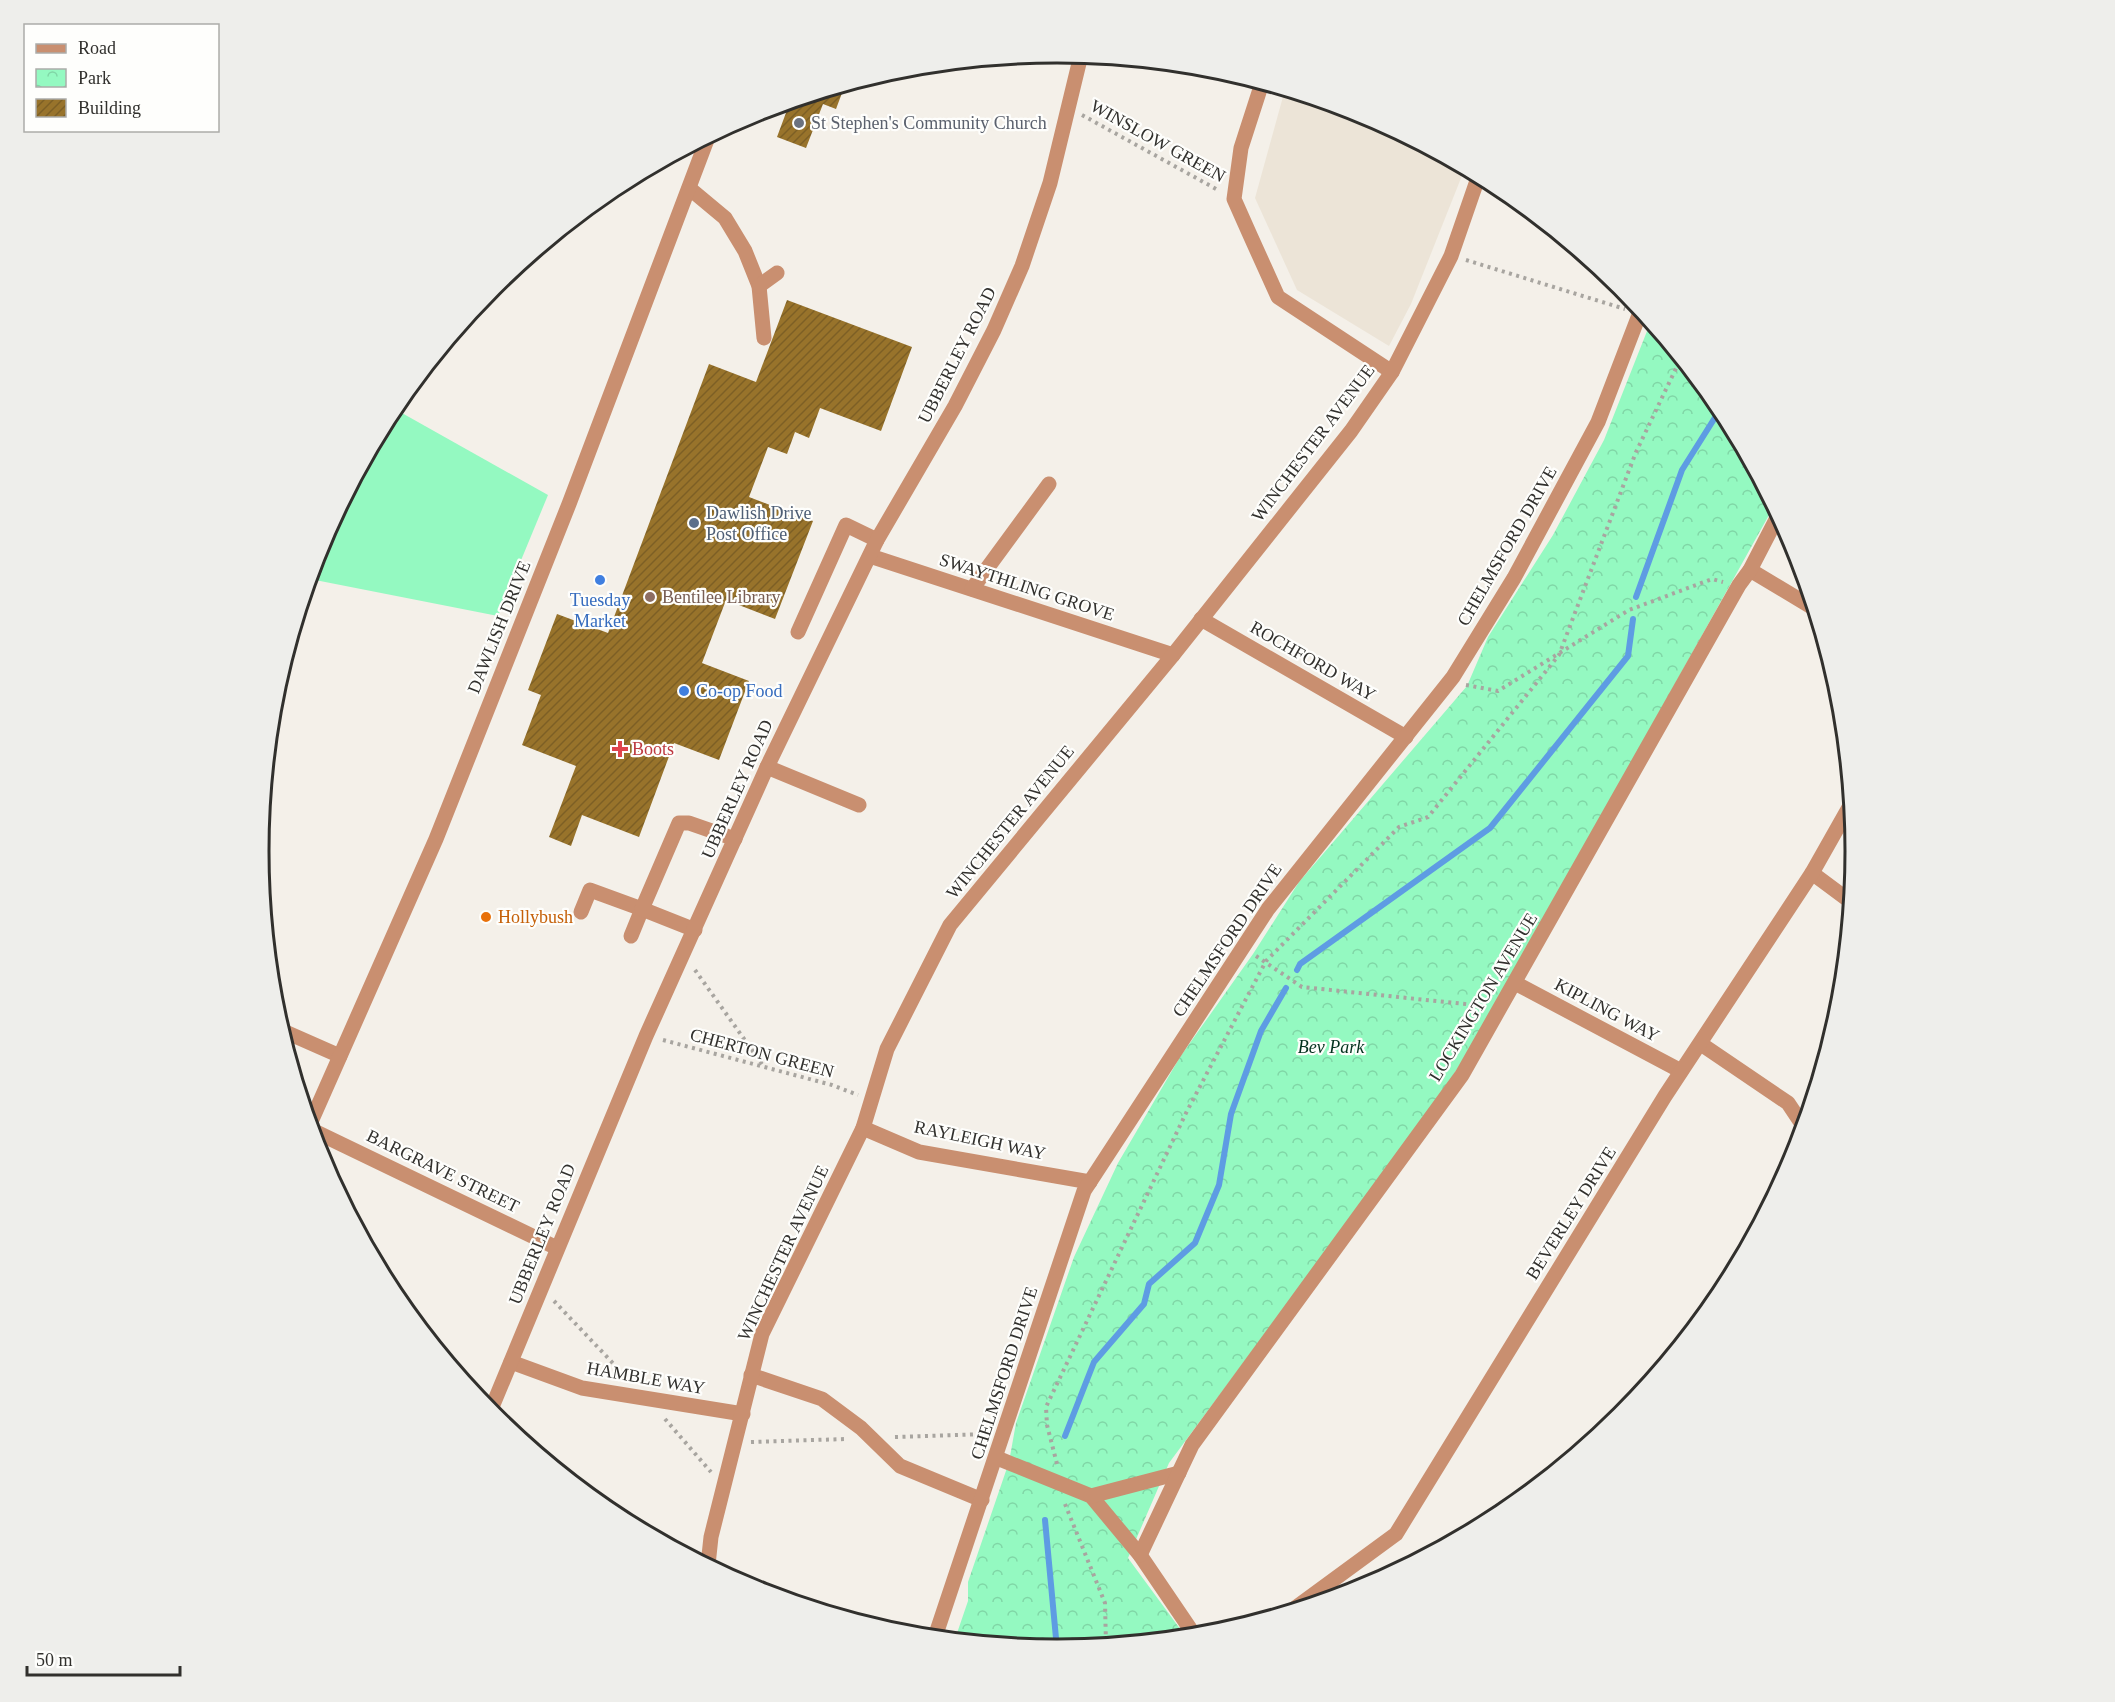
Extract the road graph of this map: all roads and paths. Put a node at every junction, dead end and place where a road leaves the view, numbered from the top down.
1 (1079, 64) edge
2 (1260, 90) edge
3 (1068, 107) junction
4 (704, 146) edge
5 (1476, 184) edge
6 (689, 188) junction
7 (1234, 199) junction
8 (735, 235) junction
9 (733, 254) dead end
10 (1450, 256) junction
11 (777, 273) dead end
12 (759, 286) junction
13 (1629, 308) edge
14 (1638, 319) edge
15 (764, 338) dead end
16 (1678, 365) edge
17 (1392, 372) junction
18 (1049, 484) dead end
19 (1774, 524) edge
20 (877, 540) junction
21 (870, 556) junction
22 (1750, 570) junction
23 (1739, 585) junction
24 (972, 589) junction
25 (1806, 603) edge
26 (1201, 619) junction
27 (798, 632) dead end
28 (1173, 655) junction
29 (1559, 655) junction
30 (1453, 676) junction
31 (1406, 737) junction
32 (767, 766) junction
33 (859, 805) dead end
34 (1845, 815) edge
35 (735, 839) junction
36 (1812, 873) junction
37 (1844, 897) edge
38 (642, 909) junction
39 (581, 912) dead end
40 (695, 930) junction
41 (631, 936) dead end
42 (1242, 948) junction
43 (684, 955) junction
44 (1266, 961) junction
45 (1515, 983) junction
46 (1501, 1007) junction
47 (291, 1034) edge
48 (646, 1036) junction
49 (1701, 1044) junction
50 (340, 1056) junction
51 (764, 1067) junction
52 (1682, 1071) junction
53 (870, 1099) junction
54 (315, 1114) edge
55 (1799, 1119) edge
56 (863, 1128) junction
57 (322, 1135) edge
58 (1090, 1182) junction
59 (557, 1248) junction
60 (511, 1362) junction
61 (751, 1375) junction
62 (494, 1402) edge
63 (743, 1414) junction
64 (997, 1458) junction
65 (1179, 1473) junction
66 (1061, 1482) junction
67 (1090, 1496) junction
68 (982, 1500) junction
69 (1140, 1556) junction
70 (709, 1558) edge
71 (1309, 1597) edge
72 (1189, 1627) edge
73 (938, 1629) edge
74 (1106, 1637) edge

1 - 3 street, UBBERLEY ROAD
2 - 7 street
3 - 7 path, WINSLOW GREEN
3 - 20 street, UBBERLEY ROAD
4 - 6 street, DAWLISH DRIVE
5 - 10 street, WINCHESTER AVENUE
6 - 8 street
6 - 50 street, DAWLISH DRIVE
7 - 17 street
8 - 9 street
8 - 12 street
10 - 13 path
10 - 17 street, WINCHESTER AVENUE
11 - 12 street
12 - 15 street
14 - 30 street, CHELMSFORD DRIVE
16 - 29 path
17 - 26 street, WINCHESTER AVENUE
18 - 24 street
19 - 22 street, LOCKINGTON AVENUE
20 - 21 street, UBBERLEY ROAD
20 - 27 street
21 - 24 street, SWAYTHLING GROVE
21 - 32 street, UBBERLEY ROAD
22 - 23 street, LOCKINGTON AVENUE
22 - 25 street
23 - 29 path
23 - 45 street, LOCKINGTON AVENUE
24 - 28 street, SWAYTHLING GROVE
26 - 28 street, WINCHESTER AVENUE
26 - 31 street, ROCHFORD WAY
28 - 53 street, WINCHESTER AVENUE
29 - 30 path
29 - 44 path
30 - 31 street, CHELMSFORD DRIVE
31 - 42 street, CHELMSFORD DRIVE
32 - 33 street
32 - 35 street, UBBERLEY ROAD
34 - 36 street, BEVERLEY DRIVE
35 - 38 street
35 - 40 street, UBBERLEY ROAD
36 - 37 street
36 - 49 street, BEVERLEY DRIVE
38 - 39 street
38 - 40 street
38 - 41 street
40 - 43 street, UBBERLEY ROAD
42 - 44 path
42 - 58 street, CHELMSFORD DRIVE
43 - 48 street, UBBERLEY ROAD
43 - 51 path
44 - 46 path
44 - 66 path
45 - 46 street, LOCKINGTON AVENUE
45 - 52 street, KIPLING WAY
46 - 65 street, LOCKINGTON AVENUE
47 - 50 street
48 - 51 path, CHERTON GREEN
48 - 59 street, UBBERLEY ROAD
49 - 52 street, BEVERLEY DRIVE
49 - 55 street
50 - 54 street, DAWLISH DRIVE
51 - 53 path, CHERTON GREEN
52 - 71 street, BEVERLEY DRIVE
53 - 56 street, WINCHESTER AVENUE
56 - 58 street, RAYLEIGH WAY
56 - 61 street, WINCHESTER AVENUE
57 - 59 street, BARGRAVE STREET
58 - 64 street, CHELMSFORD DRIVE
59 - 60 street, UBBERLEY ROAD
60 - 62 street, UBBERLEY ROAD
60 - 63 street, HAMBLE WAY
61 - 63 street, WINCHESTER AVENUE
61 - 68 street
63 - 70 street, WINCHESTER AVENUE
64 - 66 street
64 - 68 street, CHELMSFORD DRIVE
65 - 67 street
65 - 69 street, LOCKINGTON AVENUE
66 - 67 street
66 - 74 path
67 - 69 street
68 - 73 street, CHELMSFORD DRIVE
69 - 72 street

